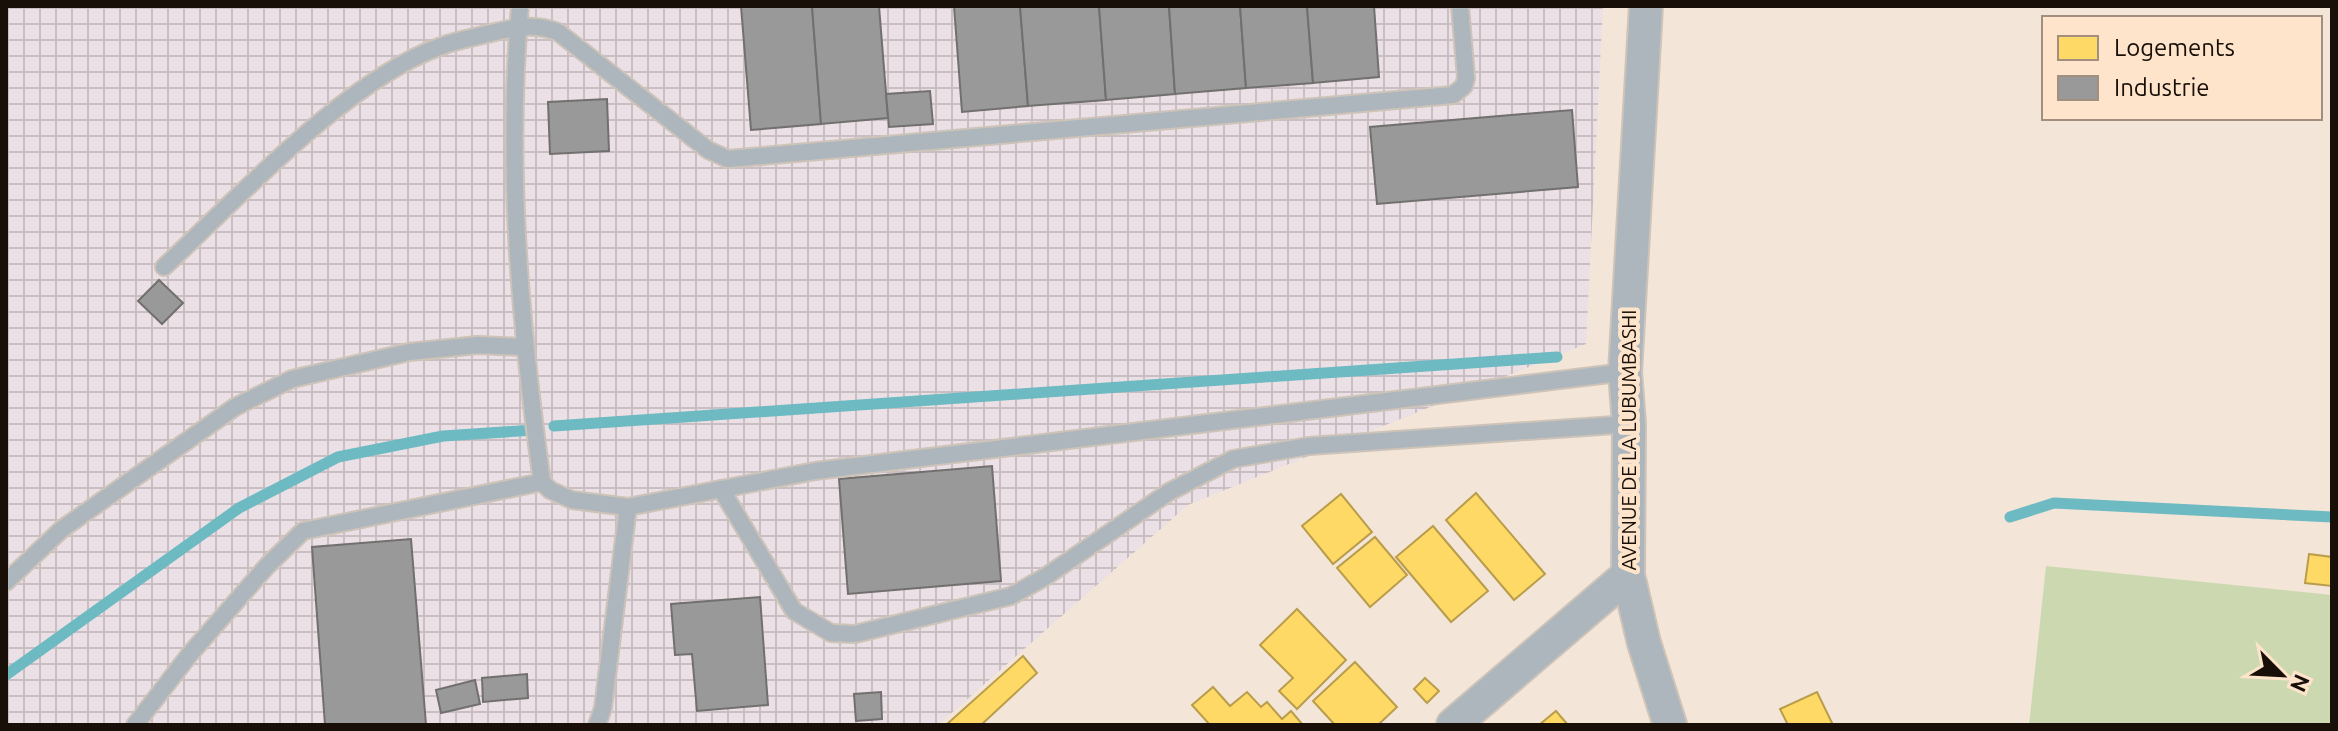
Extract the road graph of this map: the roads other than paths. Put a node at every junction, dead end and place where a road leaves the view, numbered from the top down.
1 (520, 6) edge
2 (1460, 6) edge
3 (1646, 6) edge
4 (519, 26) junction
5 (164, 267) dead end
6 (523, 347) junction
7 (1625, 372) junction
8 (1629, 424) junction
9 (542, 482) junction
10 (721, 489) junction
11 (628, 507) junction
12 (1628, 575) junction
13 (6, 582) edge
14 (135, 725) edge
15 (597, 725) edge
16 (1453, 725) edge
17 (1670, 725) edge

1 - 4 lane
2 - 4 lane
3 - 7 street, AVENUE DE LA LUBUMBASHI
4 - 5 lane
4 - 6 lane
6 - 9 lane
6 - 13 lane
7 - 8 street, AVENUE DE LA LUBUMBASHI
7 - 10 lane
8 - 10 lane
8 - 12 street, AVENUE DE LA LUBUMBASHI
9 - 11 lane
9 - 14 lane
10 - 11 lane
11 - 15 lane
12 - 16 street
12 - 17 street, AVENUE DE LA LUBUMBASHI

